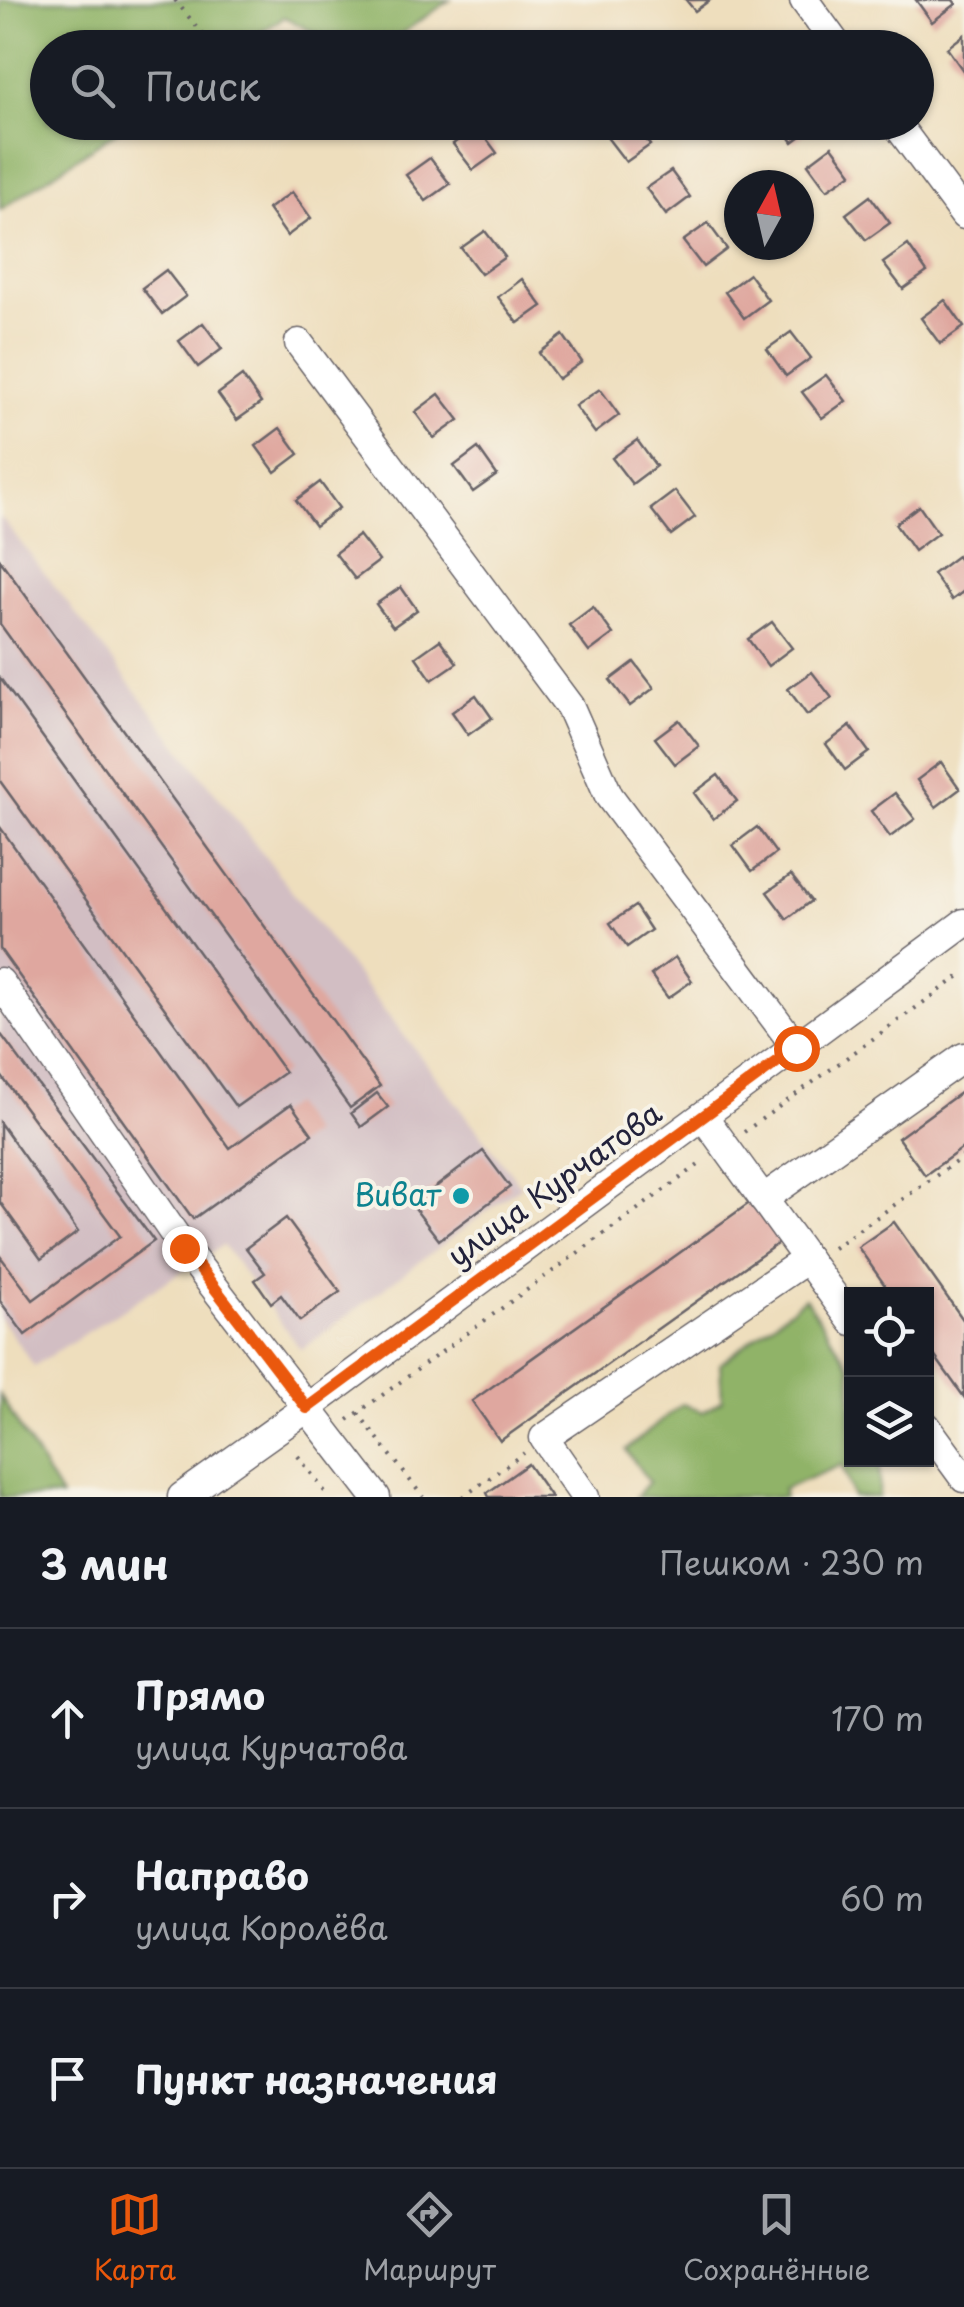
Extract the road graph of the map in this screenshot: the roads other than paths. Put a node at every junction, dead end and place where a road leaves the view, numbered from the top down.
1 (804, 0) edge
2 (826, 30) edge
3 (908, 140) edge
4 (964, 215) edge
5 (299, 343) dead end
6 (964, 923) edge
7 (0, 982) edge
8 (796, 1048) junction
9 (964, 1057) edge
10 (704, 1116) junction
11 (763, 1199) junction
12 (806, 1259) junction
13 (844, 1311) edge
14 (307, 1408) junction
15 (934, 1437) edge
16 (964, 1478) edge
17 (182, 1497) edge
18 (376, 1497) edge
19 (585, 1497) edge

1 - 2 street
3 - 4 street
5 - 8 street
6 - 8 street, улица Курчатова
7 - 14 street
8 - 10 street, улица Курчатова
9 - 11 street
10 - 11 street
10 - 14 street, улица Курчатова
11 - 12 street
12 - 13 street
12 - 19 street
14 - 17 street, улица Курчатова
14 - 18 street
15 - 16 street

